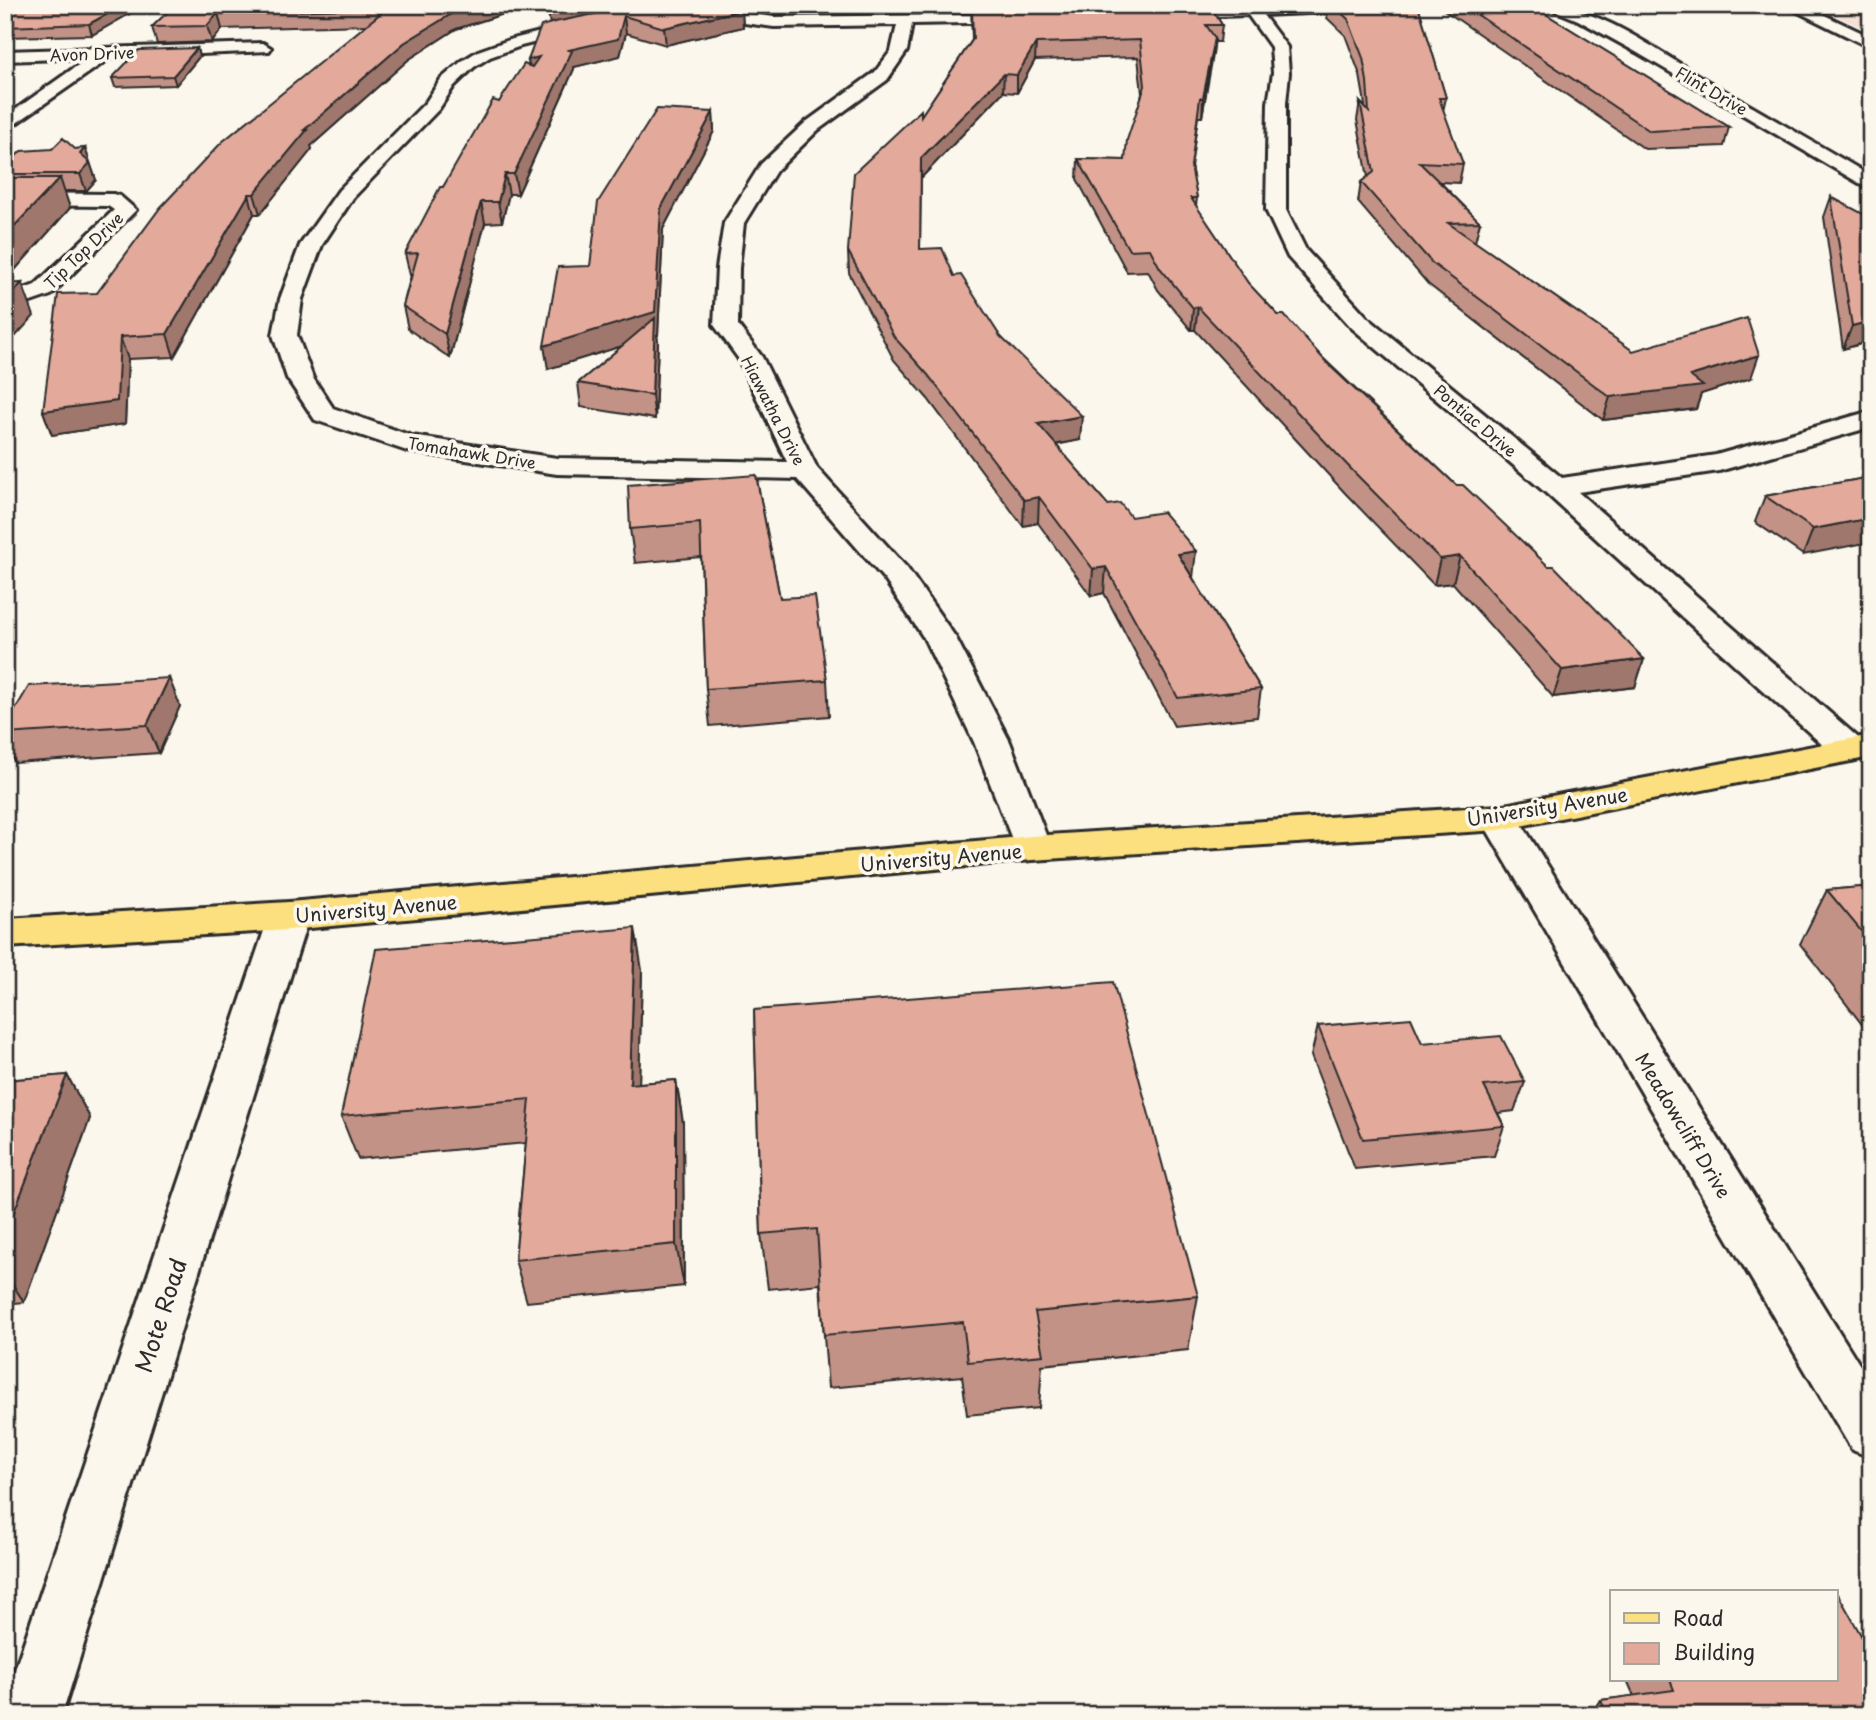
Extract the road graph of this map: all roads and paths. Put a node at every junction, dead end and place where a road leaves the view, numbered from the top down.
1 (1400, 5) edge
2 (1549, 5) edge
3 (1791, 5) edge
4 (677, 6) edge
5 (652, 12) edge
6 (1253, 12) junction
7 (1147, 15) edge
8 (1041, 17) edge
9 (612, 20) edge
10 (905, 22) junction
11 (1871, 43) edge
12 (264, 48) dead end
13 (106, 53) junction
14 (5, 56) edge
15 (5, 126) edge
16 (1871, 184) edge
17 (5, 198) edge
18 (5, 304) edge
19 (1871, 419) edge
20 (805, 471) junction
21 (1556, 486) junction
22 (1860, 748) edge
23 (1499, 818) junction
24 (1032, 848) junction
25 (289, 916) junction
26 (5, 933) edge
27 (1871, 1432) edge
28 (32, 1715) edge

1 - 6 street
2 - 16 street, Flint Drive
3 - 11 street
4 - 5 street
4 - 10 street
6 - 7 street
6 - 21 street, Pontiac Drive
8 - 10 street
9 - 20 street, Tomahawk Drive
10 - 20 street, Hiawatha Drive
12 - 13 street, Avon Drive
13 - 14 street, Avon Drive
13 - 15 street
17 - 18 street, Tip Top Drive
19 - 21 street
20 - 24 street, Hiawatha Drive
21 - 22 street, Pontiac Drive
22 - 23 main road, University Avenue
23 - 24 main road, University Avenue
23 - 27 street, Meadowcliff Drive
24 - 25 main road, University Avenue
25 - 26 main road, University Avenue
25 - 28 street, Mote Road

